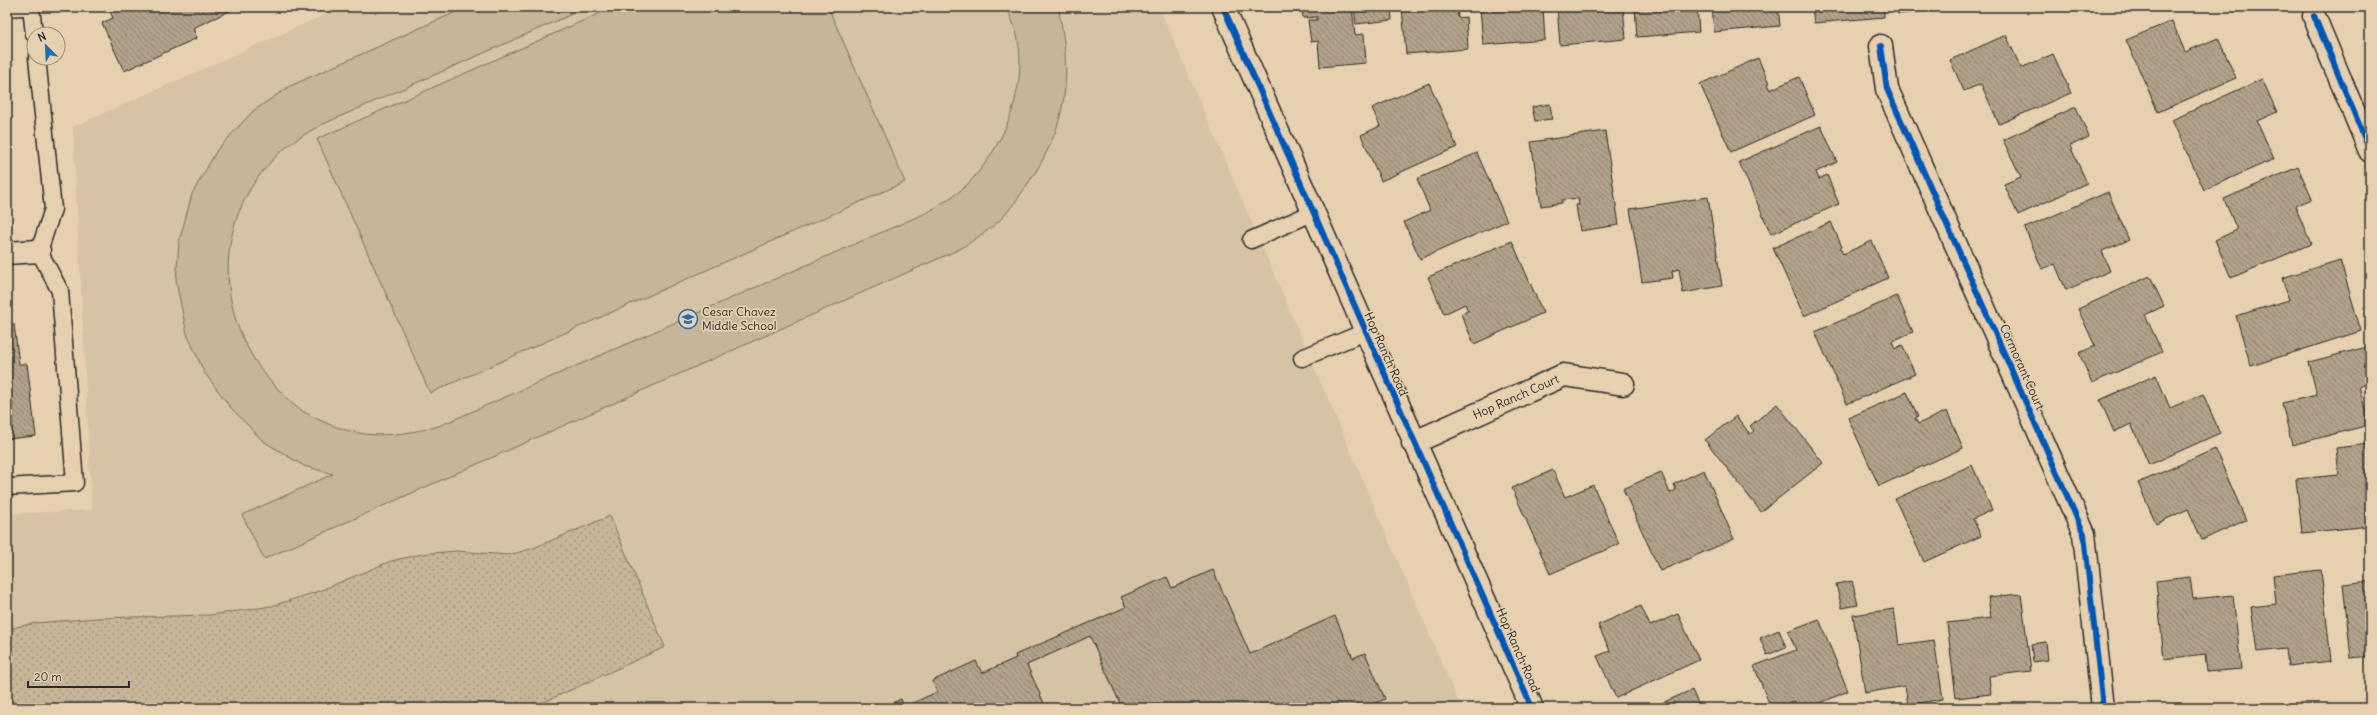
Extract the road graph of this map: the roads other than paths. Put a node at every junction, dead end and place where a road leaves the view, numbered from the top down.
1 (23, 7) edge
2 (31, 7) edge
3 (1223, 7) edge
4 (7, 8) edge
5 (2314, 16) dead end
6 (33, 26) edge
7 (1881, 46) dead end
8 (38, 66) edge
9 (2370, 150) edge
10 (1312, 213) junction
11 (1251, 240) dead end
12 (39, 251) junction
13 (7, 253) edge
14 (1365, 332) junction
15 (1302, 358) dead end
16 (1623, 384) dead end
17 (1413, 443) junction
18 (7, 487) edge
19 (1532, 708) edge
20 (2103, 708) edge

1 - 4 lane
2 - 6 lane
3 - 10 street, Hop Ranch Road
5 - 9 street
7 - 20 street, Cormorant Court
8 - 12 lane
10 - 11 lane
10 - 14 street, Hop Ranch Road
12 - 13 street
12 - 18 lane
14 - 15 lane
14 - 17 street, Hop Ranch Road
16 - 17 street, Hop Ranch Court
17 - 19 street, Hop Ranch Road

